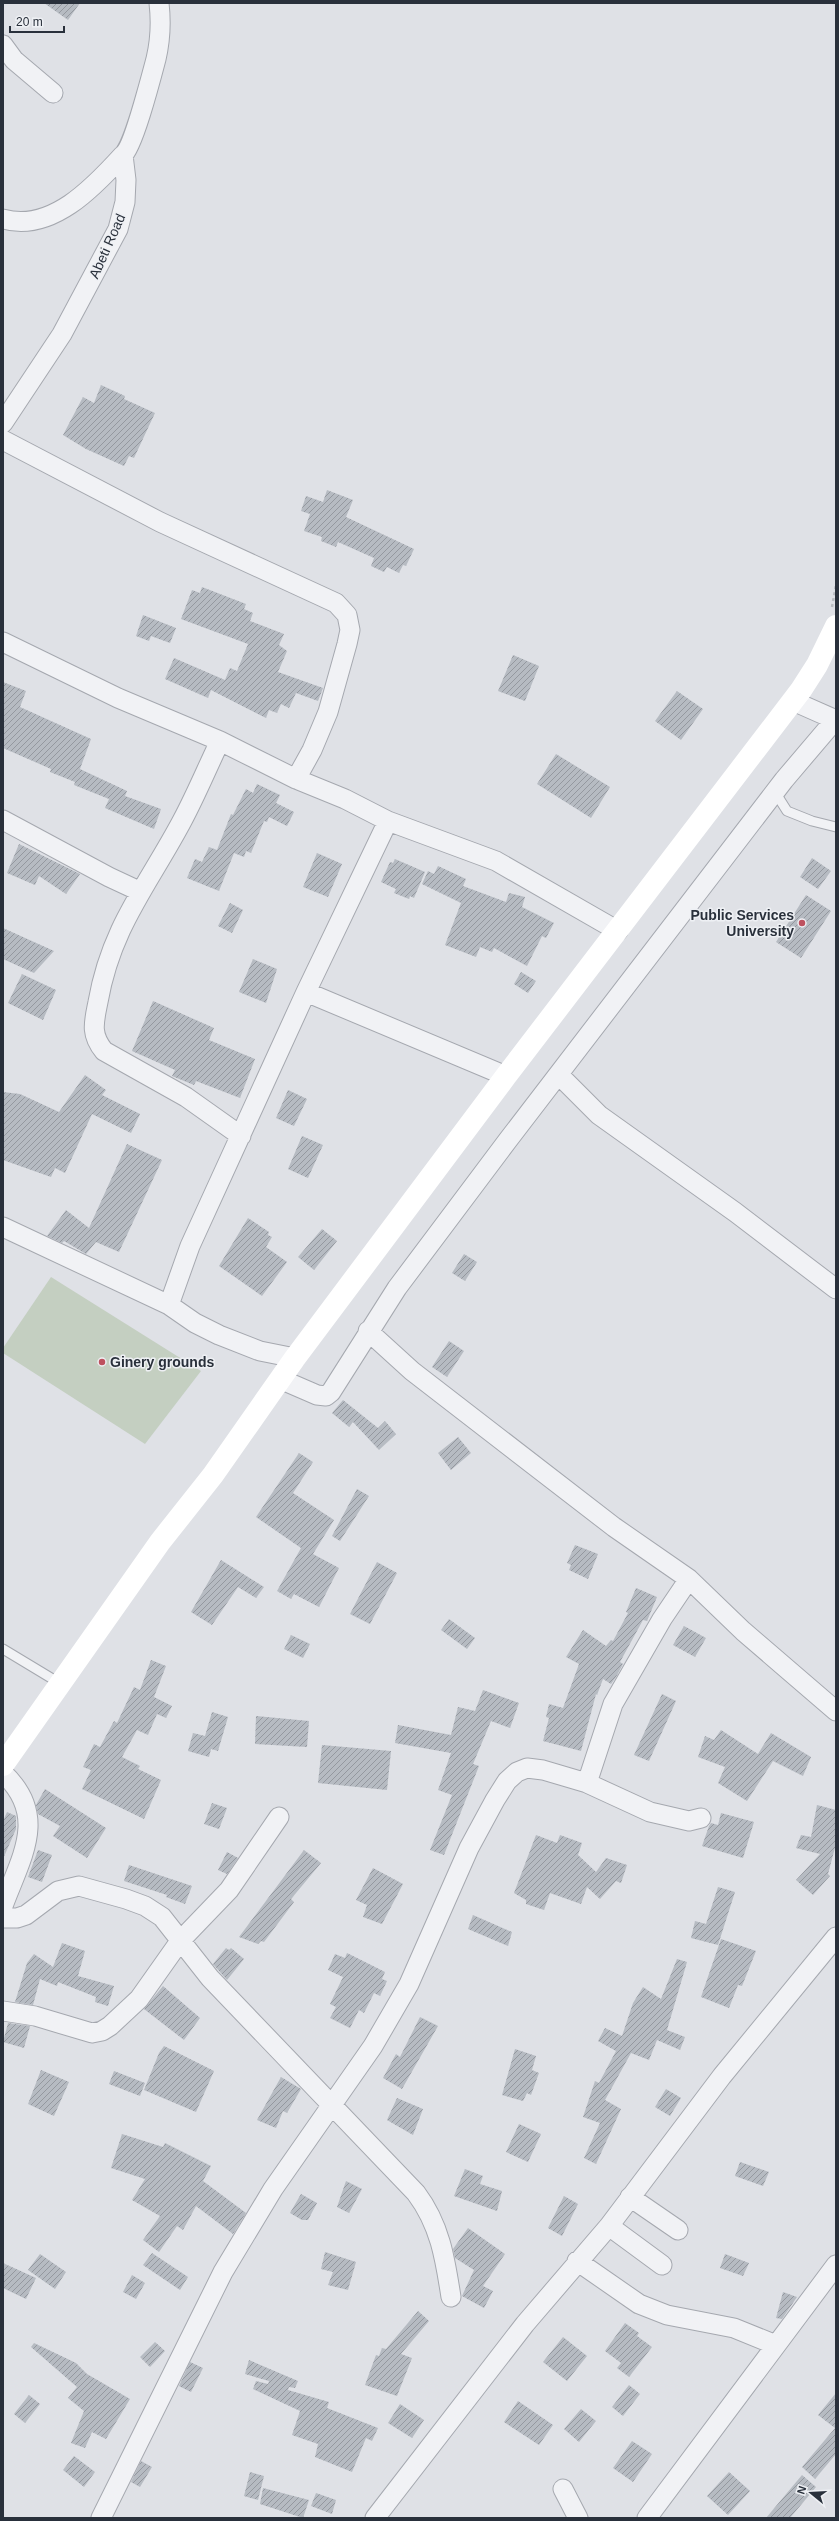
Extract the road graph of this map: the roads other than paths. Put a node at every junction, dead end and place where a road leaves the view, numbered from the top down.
1 (159, 3) edge
2 (3, 45) edge
3 (53, 93) dead end
4 (123, 155) junction
5 (3, 219) edge
6 (3, 423) edge
7 (3, 440) edge
8 (836, 626) edge
9 (3, 642) edge
10 (793, 701) junction
11 (836, 720) edge
12 (220, 741) junction
13 (296, 779) junction
14 (775, 792) junction
15 (3, 820) edge
16 (388, 821) junction
17 (836, 827) edge
18 (139, 891) junction
19 (618, 931) junction
20 (306, 992) junction
21 (559, 1075) junction
22 (506, 1076) junction
23 (241, 1136) junction
24 (3, 1227) edge
25 (836, 1289) edge
26 (168, 1305) junction
27 (368, 1331) junction
28 (295, 1358) junction
29 (280, 1379) junction
30 (689, 1579) junction
31 (3, 1649) edge
32 (61, 1684) junction
33 (836, 1711) edge
34 (3, 1765) edge
35 (3, 1773) edge
36 (587, 1783) junction
37 (279, 1817) dead end
38 (701, 1818) dead end
39 (3, 1906) edge
40 (3, 1918) edge
41 (836, 1937) edge
42 (180, 1941) junction
43 (3, 2011) edge
44 (331, 2106) junction
45 (630, 2198) junction
46 (609, 2226) junction
47 (678, 2230) dead end
48 (576, 2261) junction
49 (662, 2265) dead end
50 (836, 2265) edge
51 (451, 2297) dead end
52 (776, 2345) junction
53 (563, 2489) dead end
54 (101, 2518) edge
55 (375, 2518) edge
56 (578, 2518) edge
57 (648, 2518) edge

1 - 4 street
2 - 3 street
4 - 5 street
4 - 6 street, Abeti Road
7 - 13 street
8 - 10 main road
9 - 12 street
10 - 11 street
10 - 19 main road
11 - 14 street
12 - 13 street
12 - 18 street
13 - 16 street
14 - 17 lane
14 - 21 street
15 - 18 street
16 - 19 street
16 - 20 street
18 - 23 street
19 - 22 main road
20 - 22 street
20 - 23 street
21 - 25 street
21 - 27 street
22 - 28 main road
23 - 26 street
24 - 26 street
26 - 28 street
27 - 29 street
27 - 30 street
28 - 29 main road
29 - 32 main road
30 - 33 street
30 - 36 street
31 - 32 lane
32 - 34 main road
35 - 39 street
36 - 38 street
36 - 44 street
37 - 42 street
40 - 42 street
41 - 45 street
42 - 43 street
42 - 44 street
44 - 51 street
44 - 54 street
45 - 46 street
45 - 47 street
46 - 48 street
46 - 49 street
48 - 52 street
48 - 55 street
50 - 52 street
52 - 57 street
53 - 56 street

